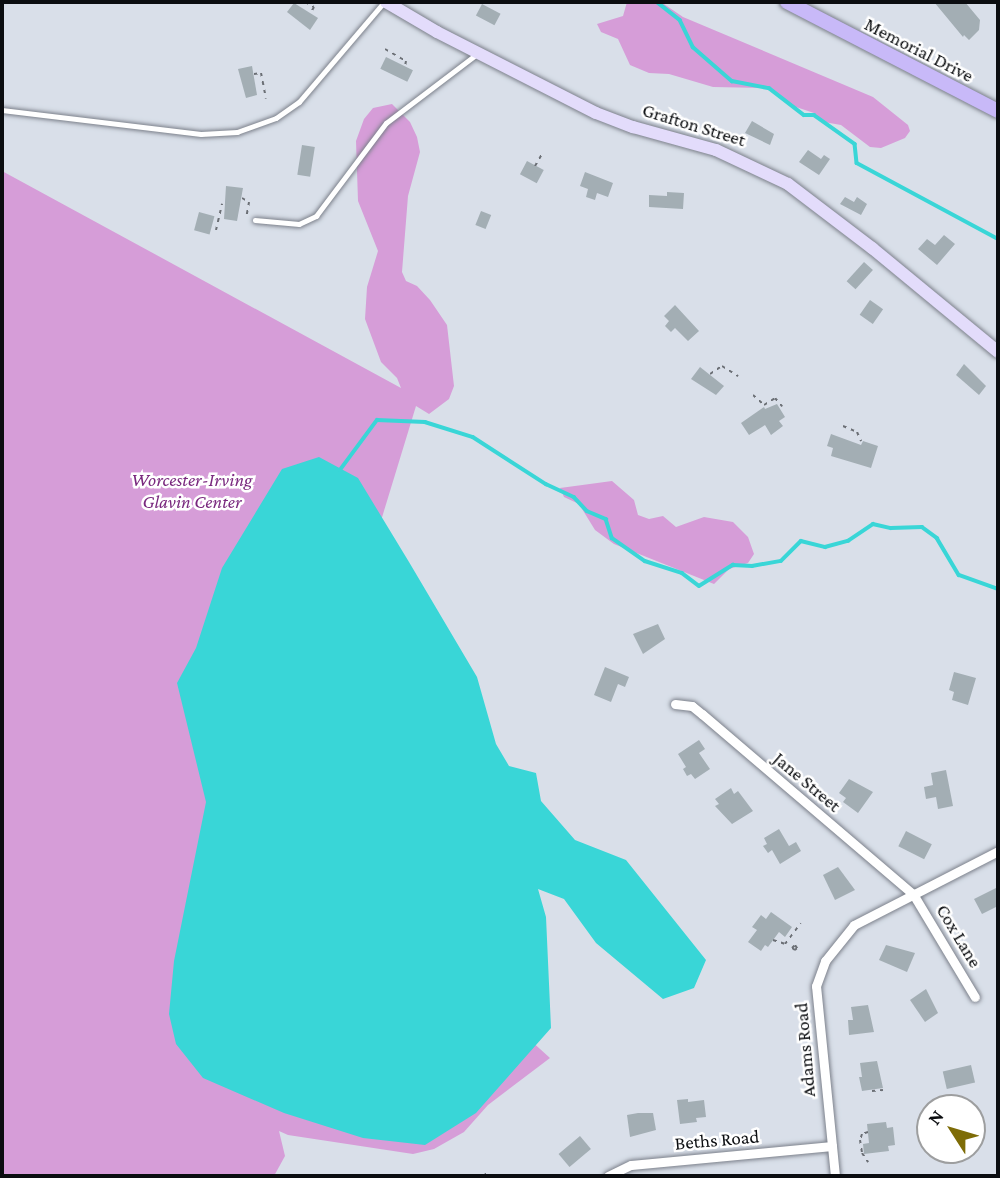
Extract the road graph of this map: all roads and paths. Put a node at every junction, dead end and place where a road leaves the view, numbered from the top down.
1 (305, 2) edge
2 (385, 2) edge
3 (788, 2) edge
4 (310, 13) dead end
5 (386, 49) dead end
6 (477, 53) junction
7 (405, 66) dead end
8 (254, 74) dead end
9 (266, 99) dead end
10 (2, 110) edge
11 (998, 111) edge
12 (543, 152) dead end
13 (535, 166) dead end
14 (242, 198) dead end
15 (222, 204) dead end
16 (246, 219) dead end
17 (255, 220) dead end
18 (216, 230) dead end
19 (998, 352) edge
20 (710, 374) dead end
21 (738, 376) dead end
22 (753, 395) dead end
23 (782, 405) dead end
24 (843, 426) dead end
25 (860, 441) dead end
26 (675, 704) dead end
27 (998, 851) edge
28 (913, 894) junction
29 (801, 923) dead end
30 (791, 937) junction
31 (774, 940) dead end
32 (793, 946) dead end
33 (975, 997) dead end
34 (883, 1090) dead end
35 (872, 1091) dead end
36 (868, 1132) dead end
37 (832, 1146) junction
38 (868, 1162) dead end
39 (488, 1171) dead end
40 (484, 1176) edge
41 (608, 1176) edge
42 (835, 1176) edge

1 - 4 path
2 - 6 street, Grafton Street
2 - 10 lane
3 - 11 main road, Memorial Drive
5 - 7 path
6 - 17 lane
6 - 19 street, Grafton Street
8 - 9 path
12 - 13 path
14 - 16 path
15 - 18 path
20 - 21 path
22 - 23 path
24 - 25 path
26 - 28 street, Jane Street
27 - 28 street, Adams Road
28 - 33 street, Cox Lane
28 - 37 street, Adams Road
29 - 30 path
30 - 31 path
30 - 32 path
34 - 35 path
36 - 38 path
37 - 41 street, Beths Road
37 - 42 street, Adams Road
39 - 40 path

